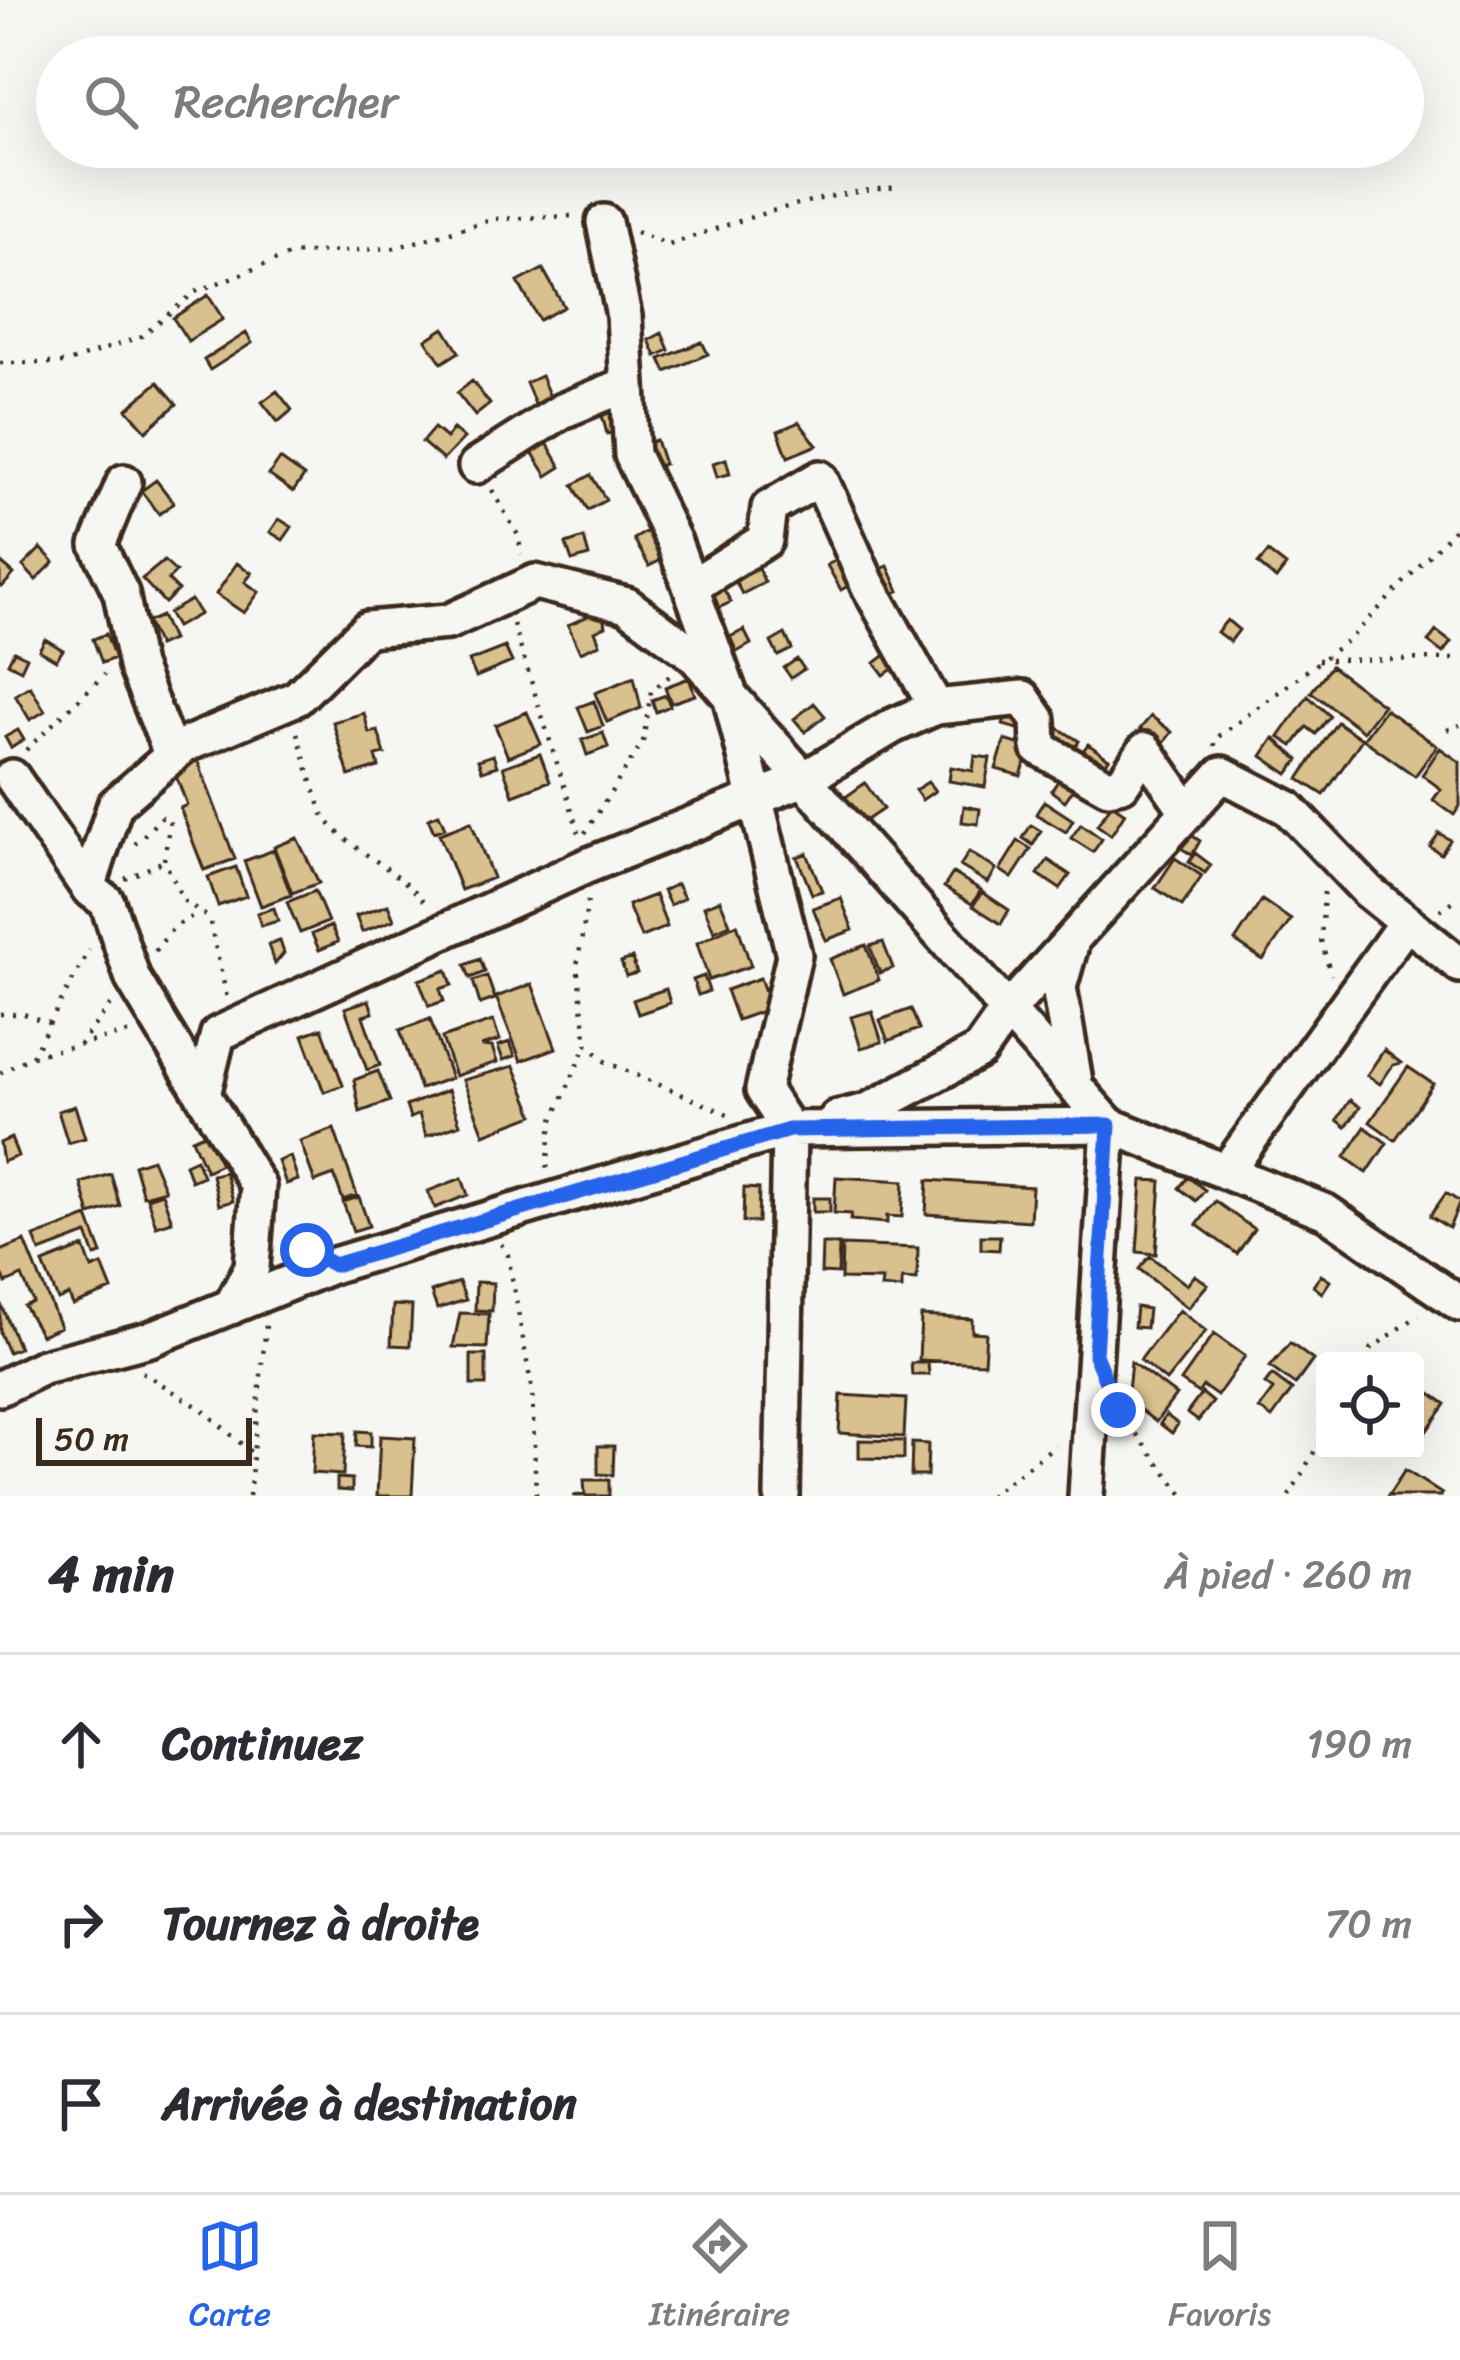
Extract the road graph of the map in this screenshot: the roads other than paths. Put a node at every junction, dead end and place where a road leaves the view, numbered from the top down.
1 (604, 222) road end
2 (628, 384) junction
3 (476, 466) road end
4 (124, 482) dead end
5 (691, 587) junction
6 (730, 695) junction
7 (936, 707) junction
8 (172, 756) junction
9 (17, 765) road end
10 (804, 779) junction
11 (754, 800) junction
12 (1188, 812) junction
13 (98, 895) junction
14 (1405, 924) junction
15 (1074, 938) junction
16 (1460, 964) edge
17 (1007, 1010) junction
18 (1076, 1088) junction
19 (203, 1096) junction
20 (1109, 1125) junction
21 (789, 1130) junction
22 (1226, 1172) junction
23 (1453, 1299) edge
24 (231, 1307) junction
25 (0, 1388) edge
26 (782, 1496) edge
27 (1086, 1496) edge

1 - 2 street
2 - 3 street
2 - 5 street
4 - 8 street
5 - 6 street
5 - 7 street
6 - 8 street
6 - 10 street
6 - 11 street
7 - 10 street
7 - 12 street
8 - 13 street
9 - 13 street
10 - 11 street
10 - 17 street
11 - 19 street
11 - 21 street
12 - 14 street
12 - 15 street
13 - 19 street
14 - 16 street
14 - 22 street
15 - 17 street
15 - 18 street
17 - 18 street
17 - 21 street
18 - 20 street
19 - 24 street
20 - 21 street
20 - 22 street
20 - 27 street
21 - 24 street
21 - 26 street
22 - 23 street
24 - 25 street

